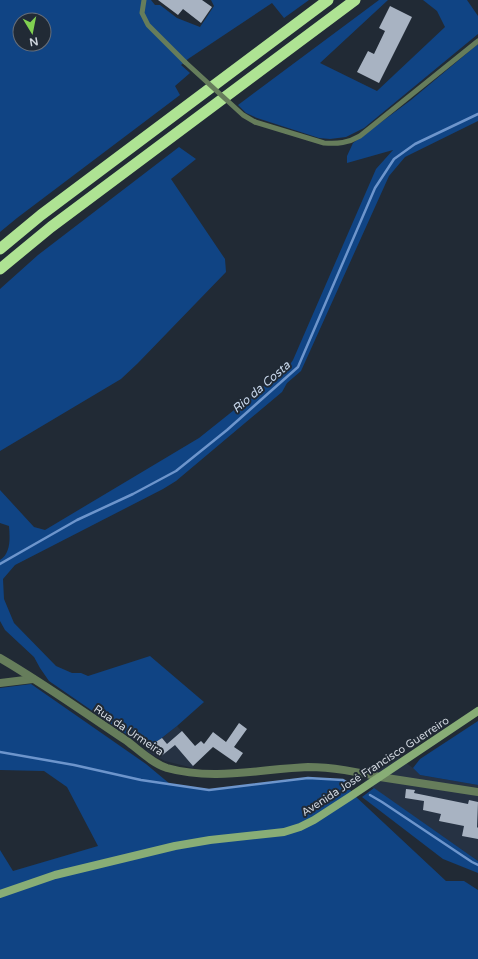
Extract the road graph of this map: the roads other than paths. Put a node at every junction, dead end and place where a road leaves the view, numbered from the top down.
1 (144, 0) edge
2 (328, 0) edge
3 (354, 0) edge
4 (478, 41) edge
5 (0, 249) edge
6 (0, 270) edge
7 (0, 658) edge
8 (33, 679) junction
9 (0, 683) edge
10 (478, 711) edge
11 (380, 777) junction
12 (478, 792) edge
13 (0, 894) edge

1 - 4 lane, bridge
2 - 5 highway
3 - 6 highway
7 - 8 street, Rua da Urmeira
8 - 9 street
8 - 11 street, Rua da Urmeira
10 - 11 main road, Avenida José Francisco Guerreiro
11 - 12 street, Rua da Urmeira
11 - 13 main road, Avenida José Francisco Guerreiro

